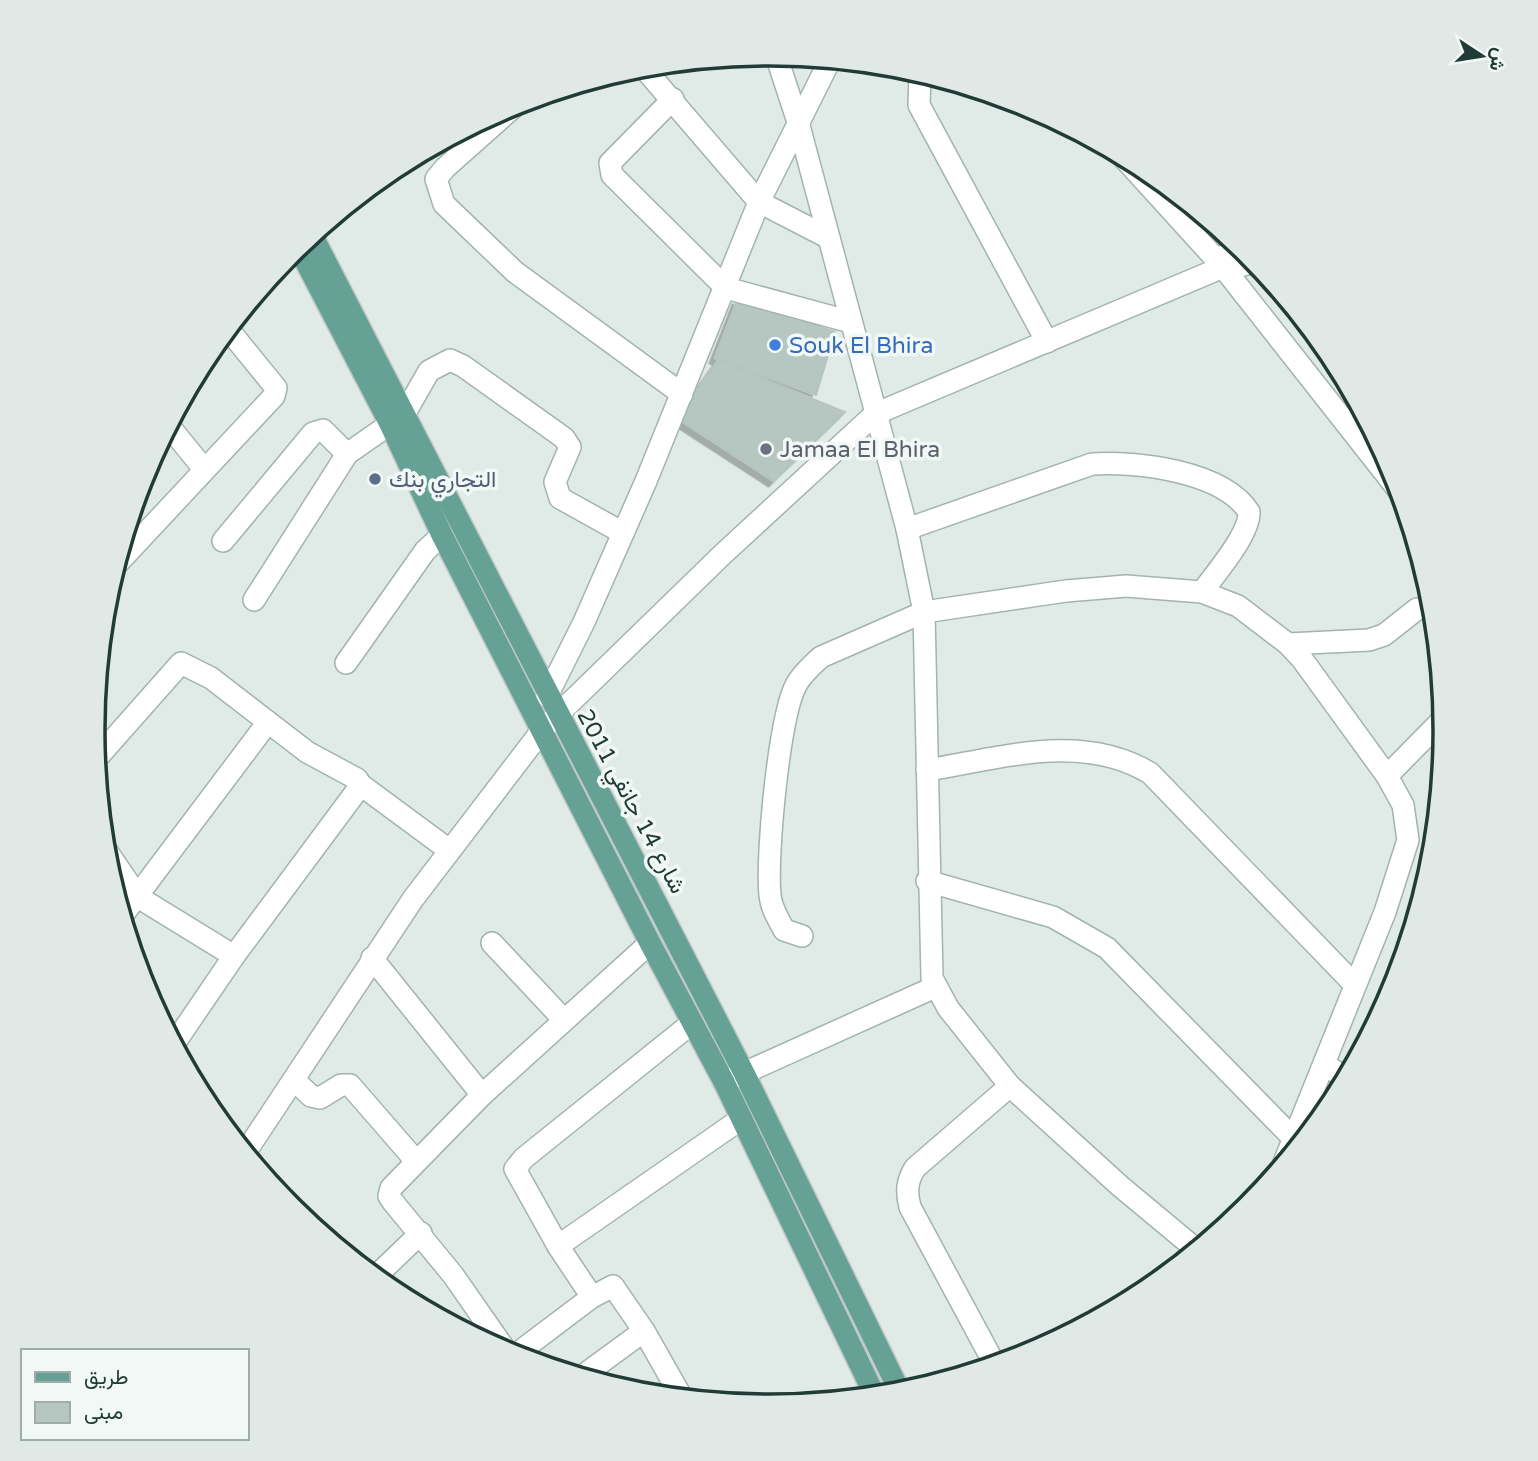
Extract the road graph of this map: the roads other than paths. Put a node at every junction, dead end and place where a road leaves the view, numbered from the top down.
1 (780, 67) edge
2 (826, 69) edge
3 (652, 77) edge
4 (920, 84) edge
5 (673, 99) junction
6 (798, 122) junction
7 (489, 129) edge
8 (1150, 187) edge
9 (759, 202) junction
10 (829, 238) junction
11 (317, 245) edge
12 (1229, 252) edge
13 (304, 257) edge
14 (1242, 264) edge
15 (1223, 267) junction
16 (726, 288) junction
17 (851, 323) junction
18 (234, 337) edge
19 (1047, 342) junction
20 (682, 394) junction
21 (875, 414) junction
22 (398, 418) junction
23 (175, 433) edge
24 (347, 454) junction
25 (1375, 461) edge
26 (204, 469) junction
27 (907, 529) junction
28 (136, 533) edge
29 (623, 533) junction
30 (442, 535) junction
31 (223, 541) dead end
32 (1202, 592) junction
33 (254, 600) dead end
34 (1417, 609) dead end
35 (925, 612) junction
36 (1288, 644) junction
37 (346, 663) dead end
38 (549, 713) junction
39 (268, 722) junction
40 (1433, 729) edge
41 (105, 749) edge
42 (927, 769) junction
43 (1387, 776) junction
44 (361, 785) junction
45 (449, 850) junction
46 (121, 872) edge
47 (927, 881) junction
48 (138, 897) junction
49 (129, 907) edge
50 (802, 936) dead end
51 (492, 943) dead end
52 (650, 943) junction
53 (234, 956) junction
54 (372, 958) junction
55 (1355, 985) junction
56 (935, 987) junction
57 (564, 1020) junction
58 (692, 1023) junction
59 (180, 1036) edge
60 (1325, 1065) junction
61 (744, 1073) junction
62 (1338, 1073) edge
63 (294, 1080) junction
64 (724, 1082) junction
65 (1010, 1086) junction
66 (482, 1096) junction
67 (741, 1119) junction
68 (1298, 1132) edge
69 (1293, 1138) edge
70 (250, 1145) edge
71 (415, 1161) junction
72 (421, 1233) junction
73 (1190, 1244) edge
74 (558, 1246) junction
75 (382, 1270) edge
76 (592, 1297) junction
77 (644, 1331) junction
78 (494, 1335) edge
79 (525, 1348) edge
80 (990, 1356) edge
81 (591, 1370) edge
82 (893, 1383) edge
83 (870, 1387) edge
84 (676, 1388) edge

1 - 6 street
2 - 6 street
3 - 5 street
4 - 19 street
5 - 9 street
5 - 16 street
6 - 9 street
6 - 10 street
7 - 20 street
8 - 15 street
9 - 10 street
9 - 16 street
10 - 17 street
11 - 22 main road, شارع 14 جانفي 2011
12 - 15 street
13 - 22 main road, شارع 14 جانفي 2011
14 - 15 street
15 - 19 street
15 - 25 street
16 - 17 street
16 - 20 street
17 - 21 street
18 - 26 street
19 - 21 street
20 - 29 street
21 - 27 street
21 - 38 street
22 - 24 street
22 - 29 street
22 - 30 main road, شارع 14 جانفي 2011
22 - 38 main road, شارع 14 جانفي 2011
23 - 26 street
24 - 31 street
24 - 33 street
26 - 28 street
27 - 32 street
27 - 35 street
29 - 38 street
30 - 37 street
30 - 38 main road, شارع 14 جانفي 2011
32 - 35 street
32 - 36 street
34 - 36 street
35 - 42 street
35 - 50 street
36 - 43 street
38 - 45 street
38 - 52 main road, شارع 14 جانفي 2011
38 - 61 main road, شارع 14 جانفي 2011
39 - 41 street
39 - 44 street
39 - 48 street
40 - 43 street
42 - 47 street
42 - 55 street
43 - 55 street
44 - 45 street
44 - 53 street
45 - 54 street
46 - 48 street
47 - 56 street
47 - 69 street
48 - 49 street
48 - 53 street
51 - 57 street
52 - 57 street
52 - 58 main road, شارع 14 جانفي 2011
53 - 59 street
54 - 63 street
54 - 66 street
55 - 60 street
56 - 61 street
56 - 65 street
57 - 66 street
58 - 64 main road, شارع 14 جانفي 2011
58 - 74 street
60 - 62 street
60 - 68 street
61 - 64 street
61 - 82 main road, شارع 14 جانفي 2011
63 - 70 street
63 - 71 street
64 - 67 main road, شارع 14 جانفي 2011
65 - 73 street
65 - 80 street
66 - 71 street
67 - 74 street
67 - 83 main road, شارع 14 جانفي 2011
71 - 72 street
72 - 75 street
72 - 78 street
74 - 76 street
76 - 77 street
76 - 79 street
77 - 81 street
77 - 84 street

